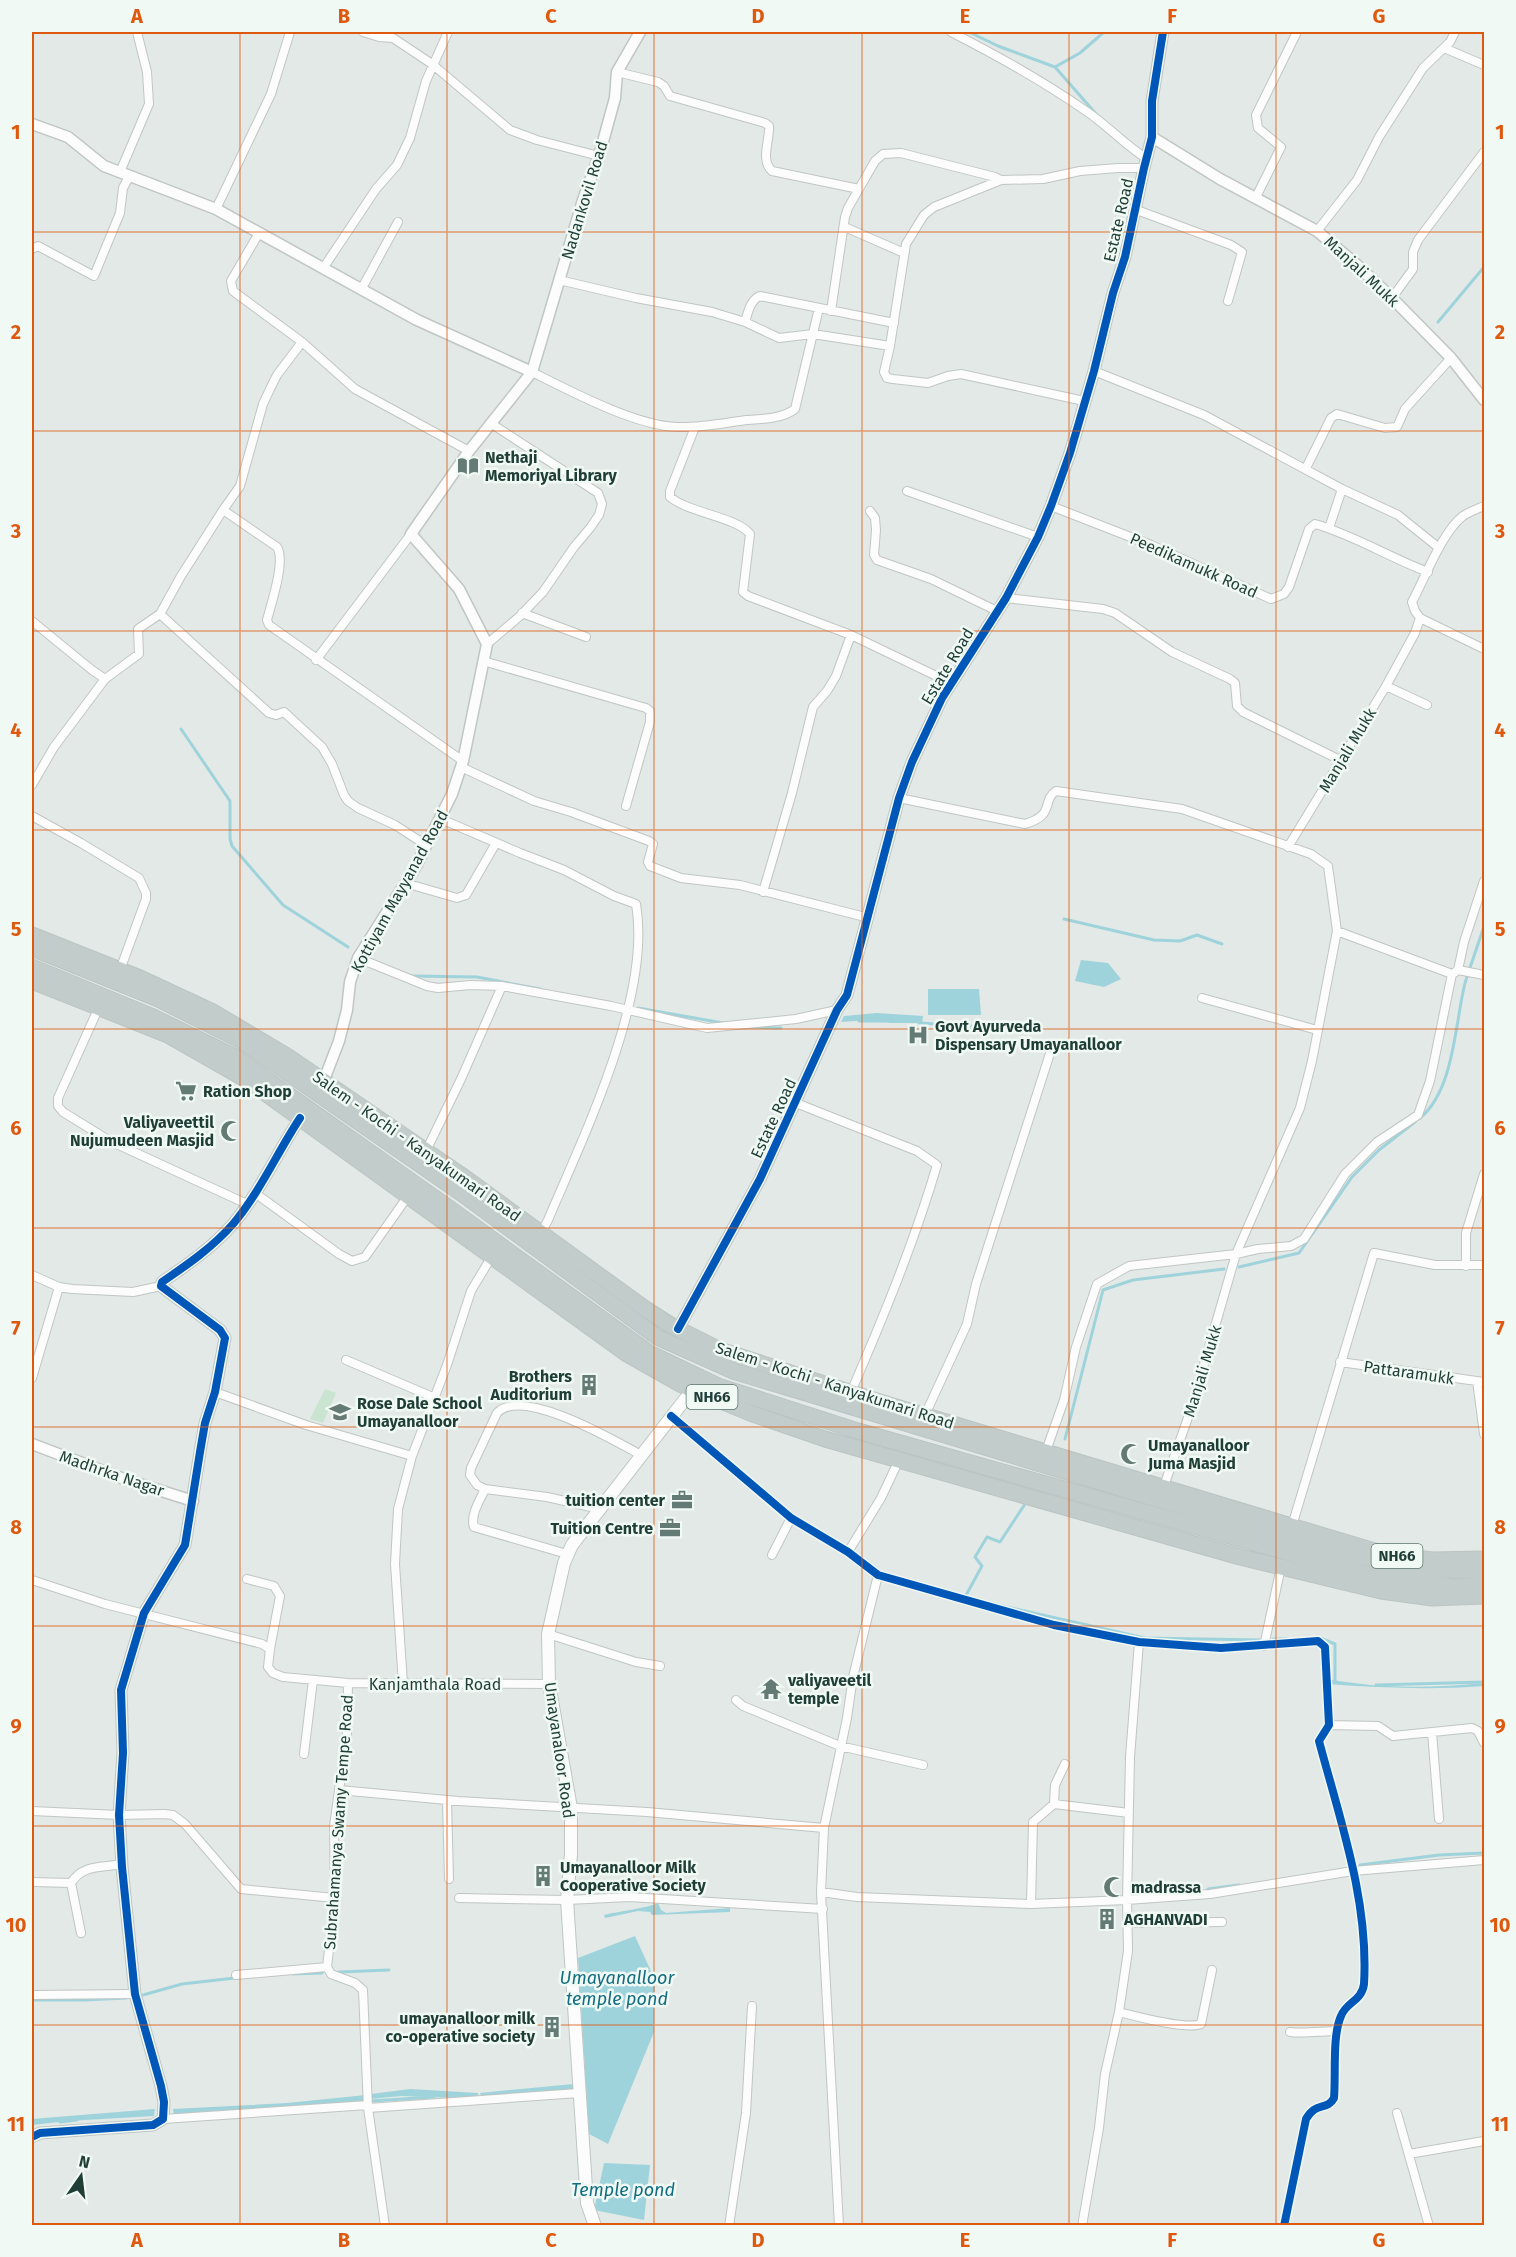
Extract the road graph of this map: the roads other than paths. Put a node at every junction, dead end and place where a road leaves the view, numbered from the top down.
1 (137, 32) edge
2 (290, 32) edge
3 (363, 32) edge
4 (448, 32) edge
5 (640, 32) edge
6 (951, 32) edge
7 (1163, 32) edge
8 (1297, 32) edge
9 (1455, 32) edge
10 (1444, 48) junction
11 (432, 64) junction
12 (1485, 65) edge
13 (618, 72) junction
14 (32, 124) edge
15 (1152, 137) junction
16 (1485, 152) edge
17 (599, 156) junction
18 (1145, 164) junction
19 (124, 175) junction
20 (1001, 180) junction
21 (859, 189) junction
22 (1256, 197) junction
23 (216, 209) junction
24 (1134, 209) junction
25 (398, 222) dead end
26 (847, 228) dead end
27 (1317, 231) junction
28 (259, 233) junction
29 (32, 249) edge
30 (904, 253) junction
31 (324, 267) junction
32 (559, 280) junction
33 (362, 288) junction
34 (1392, 298) junction
35 (1228, 301) dead end
36 (819, 308) junction
37 (831, 311) junction
38 (745, 322) junction
39 (894, 323) junction
40 (813, 334) junction
41 (302, 342) junction
42 (890, 346) junction
43 (1451, 358) junction
44 (1094, 371) junction
45 (532, 372) junction
46 (1485, 400) edge
47 (1084, 401) junction
48 (492, 424) junction
49 (695, 427) junction
50 (469, 451) junction
51 (1306, 468) junction
52 (1342, 489) junction
53 (908, 490) dead end
54 (1052, 506) junction
55 (1485, 506) edge
56 (223, 510) junction
57 (870, 511) dead end
58 (1329, 528) junction
59 (411, 534) junction
60 (1038, 537) junction
61 (1439, 548) junction
62 (1428, 572) junction
63 (1006, 597) junction
64 (997, 611) junction
65 (159, 614) junction
66 (522, 614) junction
67 (1420, 618) junction
68 (32, 621) edge
69 (851, 635) junction
70 (586, 637) dead end
71 (487, 644) junction
72 (1485, 649) edge
73 (316, 660) junction
74 (483, 661) junction
75 (105, 679) junction
76 (951, 682) junction
77 (1386, 686) junction
78 (1427, 705) dead end
79 (1342, 761) junction
80 (462, 764) junction
81 (32, 784) edge
82 (899, 798) junction
83 (626, 806) dead end
84 (32, 816) edge
85 (441, 819) junction
86 (496, 843) junction
87 (426, 844) junction
88 (1288, 848) junction
89 (1485, 881) edge
90 (405, 883) junction
91 (763, 892) junction
92 (869, 918) junction
93 (1337, 931) junction
94 (32, 935) edge
95 (32, 948) edge
96 (358, 957) junction
97 (32, 967) edge
98 (120, 970) junction
99 (1458, 971) junction
100 (1480, 974) edge
101 (32, 981) edge
102 (502, 986) junction
103 (1202, 998) dead end
104 (99, 1008) junction
105 (837, 1010) junction
106 (627, 1011) junction
107 (1317, 1030) junction
108 (1053, 1044) dead end
109 (324, 1080) junction
110 (796, 1103) junction
111 (300, 1118) junction
112 (426, 1150) junction
113 (1485, 1174) edge
114 (255, 1193) junction
115 (408, 1196) junction
116 (247, 1204) junction
117 (541, 1233) junction
118 (1236, 1254) junction
119 (492, 1256) junction
120 (1485, 1265) edge
121 (1466, 1266) junction
122 (32, 1275) edge
123 (161, 1286) junction
124 (60, 1287) junction
125 (678, 1329) junction
126 (346, 1360) dead end
127 (1340, 1362) junction
128 (32, 1378) edge
129 (1481, 1381) edge
130 (693, 1389) junction
131 (215, 1392) junction
132 (851, 1392) junction
133 (435, 1398) junction
134 (925, 1415) junction
135 (671, 1416) junction
136 (1485, 1434) edge
137 (32, 1444) edge
138 (1046, 1451) junction
139 (641, 1455) junction
140 (412, 1456) junction
141 (899, 1460) junction
142 (1164, 1486) junction
143 (485, 1489) junction
144 (193, 1501) junction
145 (600, 1509) junction
146 (791, 1518) junction
147 (1292, 1526) junction
148 (848, 1552) junction
149 (567, 1554) junction
150 (772, 1555) dead end
151 (1485, 1559) edge
152 (1281, 1567) junction
153 (1485, 1570) edge
154 (878, 1575) junction
155 (247, 1579) dead end
156 (32, 1580) edge
157 (1485, 1585) edge
158 (1485, 1596) edge
159 (144, 1613) junction
160 (548, 1634) junction
161 (1138, 1642) junction
162 (1264, 1646) junction
163 (270, 1649) junction
164 (660, 1666) dead end
165 (313, 1680) junction
166 (348, 1683) junction
167 (404, 1684) junction
168 (549, 1684) junction
169 (736, 1700) dead end
170 (1329, 1725) junction
171 (1432, 1732) junction
172 (1485, 1743) edge
173 (840, 1746) junction
174 (304, 1754) dead end
175 (1065, 1764) dead end
176 (923, 1765) dead end
177 (339, 1790) junction
178 (447, 1800) junction
179 (1054, 1804) junction
180 (571, 1808) junction
181 (32, 1811) edge
182 (1129, 1813) junction
183 (119, 1815) junction
184 (1439, 1819) dead end
185 (824, 1828) junction
186 (1485, 1860) edge
187 (122, 1864) junction
188 (1353, 1871) junction
189 (449, 1879) dead end
190 (32, 1882) edge
191 (71, 1883) junction
192 (821, 1892) junction
193 (335, 1898) junction
194 (459, 1898) dead end
195 (567, 1900) junction
196 (1127, 1900) junction
197 (1031, 1904) junction
198 (823, 1910) junction
199 (1222, 1922) dead end
200 (1128, 1923) junction
201 (81, 1933) dead end
202 (327, 1967) junction
203 (1212, 1970) dead end
204 (236, 1975) dead end
205 (135, 1994) junction
206 (32, 1995) edge
207 (752, 2006) dead end
208 (1119, 2012) junction
209 (1337, 2031) junction
210 (1290, 2032) dead end
211 (579, 2093) junction
212 (368, 2106) junction
213 (1397, 2113) dead end
214 (163, 2119) junction
215 (32, 2137) edge
216 (1485, 2140) edge
217 (1409, 2154) junction
218 (385, 2226) edge
219 (595, 2226) edge
220 (729, 2226) edge
221 (839, 2226) edge
222 (1082, 2226) edge
223 (1284, 2226) edge
224 (1429, 2226) edge

1 - 19 street
2 - 23 street
3 - 11 street
4 - 11 street
5 - 13 street, Nadankovil Road
6 - 18 street
7 - 15 street, Estate Road
8 - 22 street
9 - 10 street
10 - 12 street
10 - 27 street
11 - 17 street
11 - 31 street
13 - 17 street, Nadankovil Road
13 - 21 street
14 - 19 street
15 - 18 street, Estate Road
15 - 22 street, Manjali Mukk
16 - 34 street
17 - 32 street, Nadankovil Road
18 - 20 street
18 - 24 street, Estate Road
19 - 23 street
19 - 29 street
20 - 21 street
20 - 30 street
21 - 37 street
22 - 27 street, Manjali Mukk
23 - 28 street
24 - 35 street
24 - 44 street, Estate Road
25 - 33 street
26 - 30 street
27 - 34 street, Manjali Mukk
28 - 31 street
28 - 41 street
30 - 39 street
31 - 33 street
32 - 38 street
32 - 45 street, Nadankovil Road
33 - 45 street
34 - 43 street, Manjali Mukk
36 - 37 street
36 - 38 street
36 - 40 street
37 - 39 street
38 - 40 street
39 - 42 street
40 - 42 street
40 - 49 street
41 - 50 street
41 - 56 street
42 - 47 street
43 - 46 street, Manjali Mukk
43 - 51 street
44 - 47 street, Estate Road
44 - 51 street
45 - 48 street
45 - 49 street
47 - 54 street, Estate Road
48 - 50 street
48 - 66 street
49 - 69 street
50 - 59 street
51 - 52 street
52 - 58 street
52 - 61 street
53 - 60 street
54 - 58 street, Peedikamukk Road
54 - 60 street, Estate Road
55 - 61 street, Manjali Mukk
56 - 65 street
56 - 73 street
57 - 64 street
58 - 62 street
59 - 71 street
59 - 73 street
60 - 63 street, Estate Road
61 - 62 street, Manjali Mukk
62 - 67 street, Manjali Mukk
63 - 64 street, Estate Road
63 - 79 street
64 - 76 street, Estate Road
65 - 75 street
65 - 87 street
66 - 70 street
66 - 71 street
67 - 72 street
67 - 77 street, Manjali Mukk
68 - 75 street
69 - 76 street
69 - 91 street
71 - 74 street, Kottiyam Mayyanad Road
73 - 80 street
74 - 80 street, Kottiyam Mayyanad Road
74 - 83 street
75 - 81 street
76 - 82 street, Estate Road
77 - 78 street
77 - 79 street, Manjali Mukk
79 - 88 street, Manjali Mukk
80 - 85 street, Kottiyam Mayyanad Road
80 - 91 street
82 - 88 street
82 - 92 street, Estate Road
84 - 98 street
85 - 86 street
85 - 87 street, Kottiyam Mayyanad Road
86 - 90 street
86 - 106 street
87 - 90 street, Kottiyam Mayyanad Road
88 - 93 street, Manjali Mukk
89 - 99 street
90 - 96 street, Kottiyam Mayyanad Road
91 - 92 street
92 - 105 street, Estate Road
93 - 99 street
93 - 107 street, Manjali Mukk
94 - 98 highway, Salem - Kochi - Kanyakumari Road / NH66
95 - 153 highway
96 - 102 street
96 - 109 street, Kottiyam Mayyanad Road
97 - 157 highway
98 - 109 highway, Salem - Kochi - Kanyakumari Road / NH66
99 - 100 street
99 - 118 street
101 - 104 highway, NH66
102 - 106 street
102 - 112 street
103 - 107 street
104 - 111 highway, NH66
104 - 116 street
105 - 106 street
105 - 110 street, Estate Road
106 - 117 street
107 - 118 street, Manjali Mukk
108 - 134 street
109 - 112 highway, Salem - Kochi - Kanyakumari Road / NH66
110 - 125 street, Estate Road
110 - 132 street
111 - 114 street
111 - 115 highway, NH66
112 - 117 highway, Salem - Kochi - Kanyakumari Road / NH66
113 - 121 street
114 - 115 street
114 - 116 street
115 - 119 highway, NH66
116 - 123 street
117 - 125 highway, Salem - Kochi - Kanyakumari Road / NH66
118 - 138 street
118 - 142 street, Manjali Mukk
119 - 130 highway, NH66
119 - 133 street
120 - 121 street
121 - 127 street
122 - 124 street
123 - 124 street
123 - 131 street
124 - 128 street
125 - 132 highway, Salem - Kochi - Kanyakumari Road / NH66
126 - 133 street
127 - 129 street, Pattaramukk
127 - 147 street
129 - 136 street, Pattaramukk
130 - 135 main road, Umayanaloor Road
130 - 141 highway, NH66
131 - 140 street
131 - 144 street
132 - 134 highway, Salem - Kochi - Kanyakumari Road / NH66
133 - 140 street
134 - 138 highway, Salem - Kochi - Kanyakumari Road / NH66
135 - 139 main road, Umayanaloor Road
135 - 146 street
137 - 144 street, Madhrka Nagar
138 - 142 highway, Salem - Kochi - Kanyakumari Road / NH66
139 - 143 street
139 - 145 main road, Umayanaloor Road
140 - 167 street
141 - 148 street
141 - 152 highway, NH66
142 - 147 highway, Salem - Kochi - Kanyakumari Road / NH66
143 - 145 street
143 - 149 street
144 - 159 street
145 - 149 main road, Umayanaloor Road
146 - 148 street
146 - 150 street
147 - 151 highway, Salem - Kochi - Kanyakumari Road / NH66
148 - 154 street
149 - 160 main road, Umayanaloor Road
152 - 158 highway, NH66
152 - 162 street
154 - 161 street
154 - 173 street
155 - 163 street
156 - 159 street
159 - 163 street
159 - 183 street
160 - 164 street
160 - 168 main road, Umayanaloor Road
161 - 162 street
161 - 182 street
162 - 170 street
163 - 165 street, Kanjamthala Road
165 - 166 street, Kanjamthala Road
165 - 174 street
166 - 167 street, Kanjamthala Road
166 - 177 street, Subrahamanya Swamy Tempe Road
167 - 168 street, Kanjamthala Road
168 - 180 main road, Umayanaloor Road
169 - 173 street
170 - 171 street
170 - 188 street
171 - 172 street
171 - 184 street
173 - 176 street
173 - 185 street
175 - 179 street
177 - 178 street
177 - 193 street, Subrahamanya Swamy Tempe Road
178 - 180 street
178 - 189 street
179 - 182 street
179 - 197 street
180 - 185 street
180 - 195 main road, Umayanaloor Road
181 - 183 street
182 - 196 street
183 - 187 street
183 - 193 street
185 - 192 street
186 - 188 street
187 - 191 street
187 - 205 street
188 - 196 street
188 - 209 street
190 - 191 street
191 - 201 street
192 - 197 street
192 - 198 street
193 - 202 street, Subrahamanya Swamy Tempe Road
194 - 195 street
195 - 198 street
195 - 211 main road, Umayanaloor Road
196 - 197 street
196 - 200 street
198 - 221 street
199 - 200 street
200 - 208 street
202 - 204 street
202 - 212 street, Subrahamanya Swamy Tempe Road
203 - 208 street
205 - 206 street
205 - 214 street
207 - 220 street
208 - 222 street
209 - 210 street
209 - 223 street
211 - 212 street
211 - 219 main road, Umayanaloor Road
212 - 214 street
212 - 218 street, Subrahamanya Swamy Tempe Road
213 - 217 street
214 - 215 street
216 - 217 street
217 - 224 street

